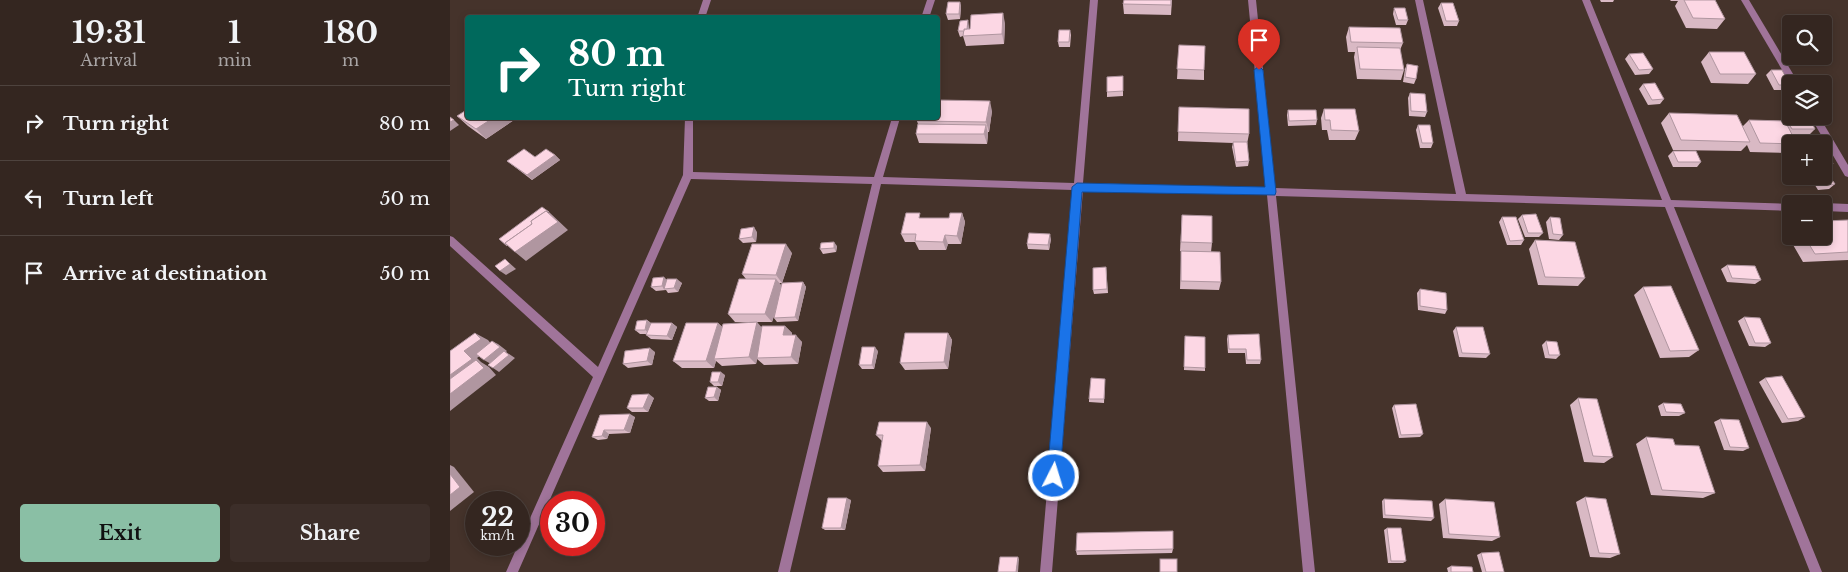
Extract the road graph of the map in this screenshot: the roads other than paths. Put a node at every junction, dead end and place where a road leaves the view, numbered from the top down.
1 (707, 0) edge
2 (930, 0) edge
3 (1094, 0) edge
4 (1252, 0) edge
5 (1419, 0) edge
6 (1586, 0) edge
7 (1745, 0) edge
8 (703, 15) edge
9 (927, 15) edge
10 (1790, 75) edge
11 (690, 120) edge
12 (895, 120) edge
13 (1819, 125) edge
14 (1848, 173) edge
15 (688, 175) junction
16 (877, 181) junction
17 (1077, 187) junction
18 (1271, 192) junction
19 (1462, 198) junction
20 (1670, 203) junction
21 (1782, 207) edge
22 (1832, 208) edge
23 (1848, 208) edge
24 (450, 240) edge
25 (599, 375) junction
26 (512, 572) edge
27 (784, 572) edge
28 (1046, 572) edge
29 (1309, 572) edge
30 (1816, 572) edge

1 - 8 street
2 - 9 street
3 - 17 street
4 - 18 street
5 - 19 street
6 - 20 street
7 - 10 street
11 - 15 street
12 - 16 street
13 - 14 street
15 - 16 street
15 - 25 street
16 - 17 street
16 - 27 street
17 - 18 street
17 - 28 street
18 - 19 street
18 - 29 street
19 - 20 street
20 - 21 street
20 - 30 street
22 - 23 street
24 - 25 street
25 - 26 street

